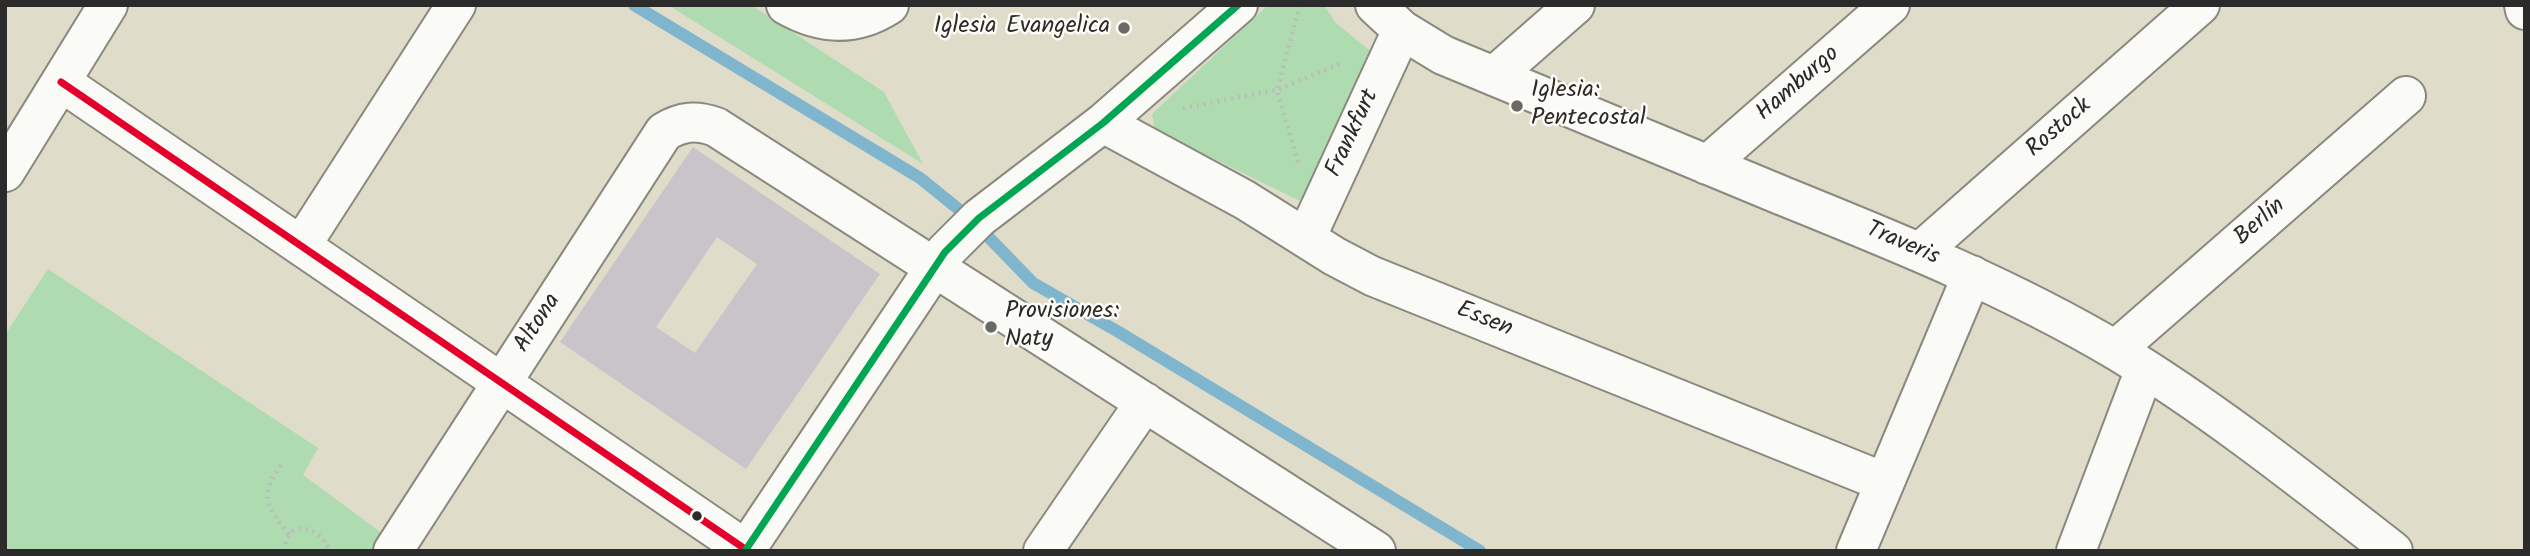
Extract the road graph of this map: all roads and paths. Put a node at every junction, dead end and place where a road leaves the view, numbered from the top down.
1 (108, 5) edge
2 (456, 5) edge
3 (786, 5) edge
4 (889, 5) edge
5 (1238, 5) edge
6 (1300, 5) edge
7 (1575, 5) edge
8 (1890, 5) edge
9 (2200, 5) edge
10 (1388, 18) edge
11 (1347, 61) dead end
12 (1494, 76) junction
13 (61, 82) junction
14 (1277, 90) junction
15 (2406, 96) dead end
16 (1170, 111) dead end
17 (1103, 123) junction
18 (1707, 165) junction
19 (5, 172) edge
20 (1310, 229) junction
21 (301, 246) junction
22 (1920, 252) junction
23 (940, 260) junction
24 (1972, 275) junction
25 (2130, 360) junction
26 (502, 383) junction
27 (1145, 402) junction
28 (281, 465) dead end
29 (1884, 482) junction
30 (290, 535) junction
31 (747, 550) edge
32 (286, 551) edge
33 (329, 551) edge
34 (393, 551) edge
35 (1043, 551) edge
36 (1377, 551) edge
37 (1856, 551) edge
38 (2076, 551) edge
39 (2393, 551) edge

1 - 13 street
2 - 21 street
3 - 4 street
5 - 17 street
6 - 14 path
7 - 12 street
8 - 18 street, Hamburgo
9 - 22 street, Rostock
10 - 12 street, Traveris
10 - 20 street, Frankfurt
11 - 14 path
12 - 18 street, Traveris
13 - 19 street
13 - 21 street
14 - 16 path
14 - 20 path
15 - 25 street, Berlín
17 - 20 street, Essen
17 - 23 street
18 - 22 street, Traveris
20 - 29 street, Essen
21 - 26 street
22 - 24 street, Traveris
23 - 26 street, Altona
23 - 27 street
23 - 31 street
24 - 25 street, Traveris
24 - 29 street
25 - 38 street, Berlín
25 - 39 street, Traveris
26 - 31 street
26 - 34 street, Altona
27 - 35 street
27 - 36 street
28 - 30 path
29 - 37 street
30 - 32 path
30 - 33 path

